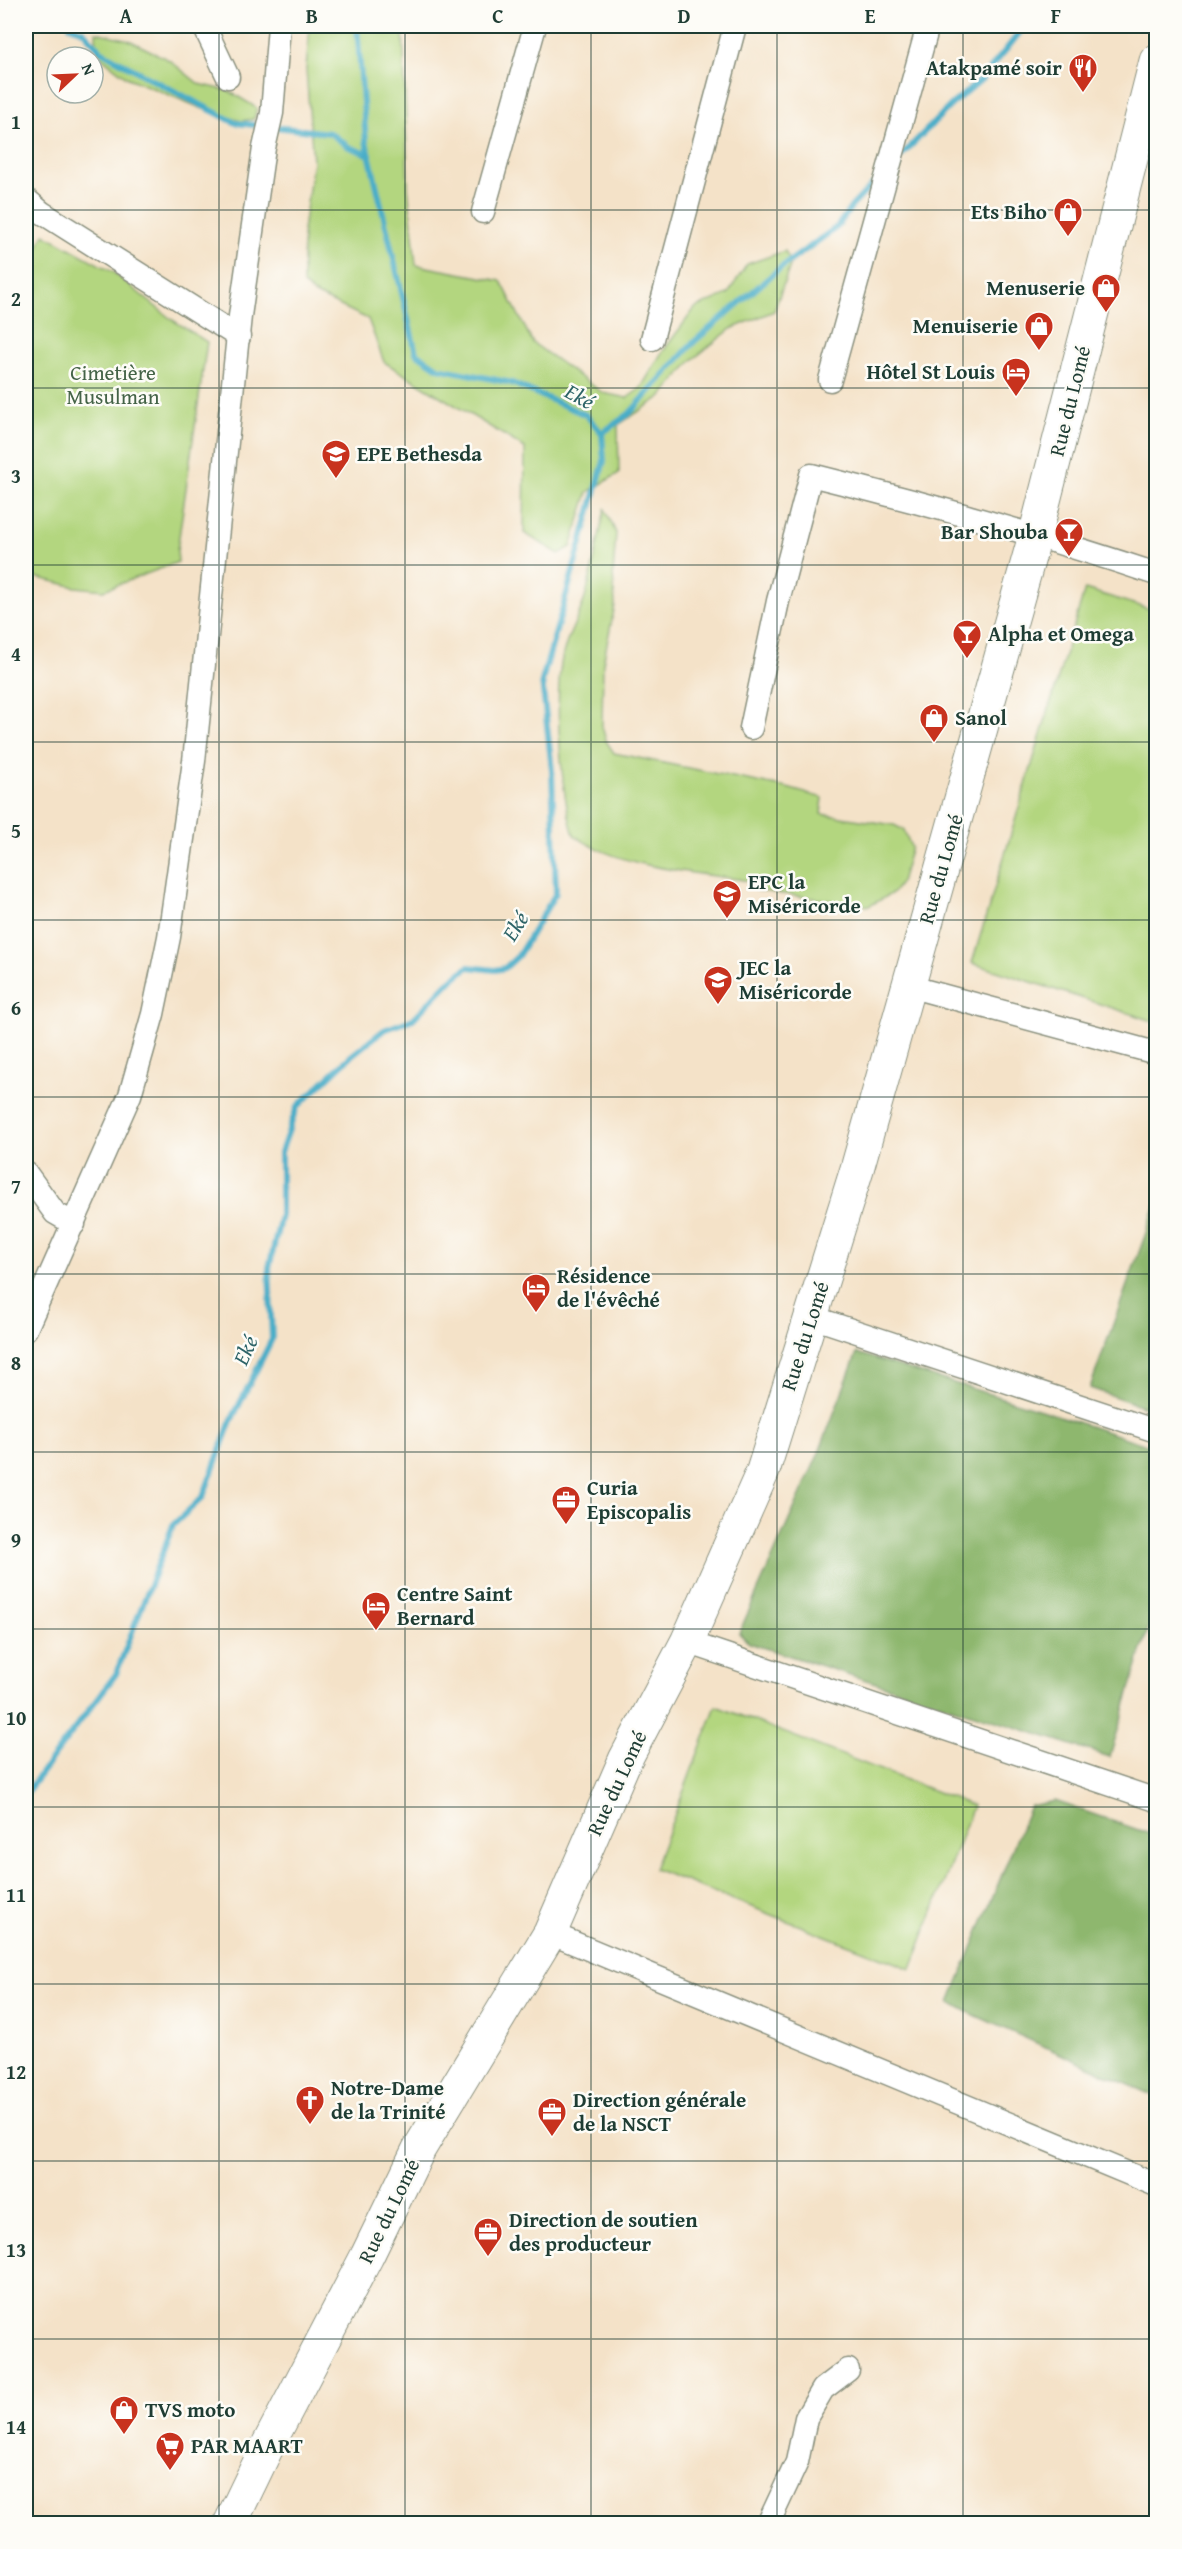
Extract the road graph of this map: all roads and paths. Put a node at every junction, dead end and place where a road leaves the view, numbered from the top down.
1 (204, 26) edge
2 (279, 26) edge
3 (535, 26) edge
4 (735, 26) edge
5 (928, 26) edge
6 (1156, 61) edge
7 (228, 77) dead end
8 (26, 199) edge
9 (483, 212) dead end
10 (239, 337) junction
11 (652, 339) dead end
12 (830, 380) dead end
13 (1035, 536) junction
14 (1156, 574) edge
15 (751, 728) dead end
16 (908, 986) junction
17 (1156, 1053) edge
18 (26, 1173) edge
19 (74, 1224) junction
20 (812, 1317) junction
21 (26, 1329) edge
22 (1156, 1431) edge
23 (687, 1642) junction
24 (1156, 1800) edge
25 (550, 1933) junction
26 (1156, 2185) edge
27 (848, 2370) dead end
28 (230, 2523) edge
29 (768, 2523) edge

1 - 7 street
2 - 10 street
3 - 9 street
4 - 11 street
5 - 12 street
6 - 13 main road, Rue du Lomé
8 - 10 street
10 - 19 street
13 - 14 street
13 - 15 street
13 - 16 main road, Rue du Lomé
16 - 17 street
16 - 20 main road, Rue du Lomé
18 - 19 street
19 - 21 street
20 - 22 street
20 - 23 main road, Rue du Lomé
23 - 24 street
23 - 25 main road, Rue du Lomé
25 - 26 street
25 - 28 main road, Rue du Lomé
27 - 29 street

